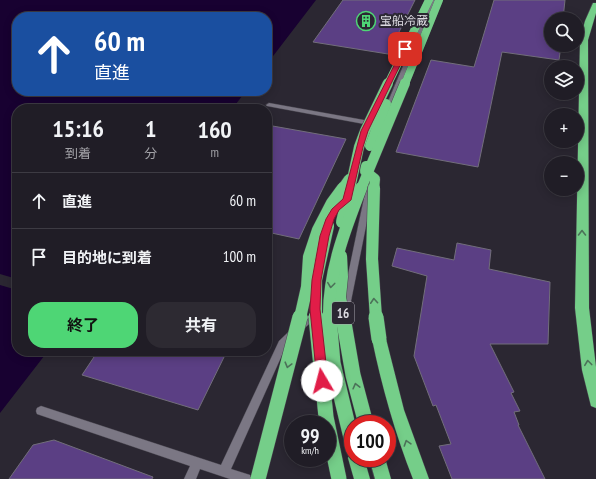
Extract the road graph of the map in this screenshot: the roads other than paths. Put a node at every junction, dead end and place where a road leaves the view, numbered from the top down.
1 (429, 0) edge
2 (433, 0) edge
3 (439, 0) edge
4 (595, 6) edge
5 (405, 49) junction
6 (272, 106) edge
7 (384, 125) junction
8 (346, 200) junction
9 (596, 401) edge
10 (41, 411) dead end
11 (345, 415) edge
12 (364, 415) edge
13 (197, 463) junction
14 (359, 467) edge
15 (379, 467) edge
16 (224, 471) junction
17 (190, 479) edge
18 (246, 479) edge
19 (258, 479) edge
20 (340, 479) edge
21 (362, 479) edge
22 (383, 479) edge
23 (420, 479) edge

1 - 5 highway, 16, bridge
2 - 7 street
3 - 7 highway, 16, bridge
9 -> 4 highway
5 - 8 highway, 16, bridge
23 -> 5 highway, bridge
6 - 7 street
7 -> 11 highway, 16, bridge
7 - 16 street
7 -> 19 highway, bridge
12 -> 8 highway, 16, bridge
8 - 20 highway, 16, bridge
10 - 13 street
13 - 16 street
13 - 17 street
14 - 21 highway
15 - 22 highway
16 - 18 street

